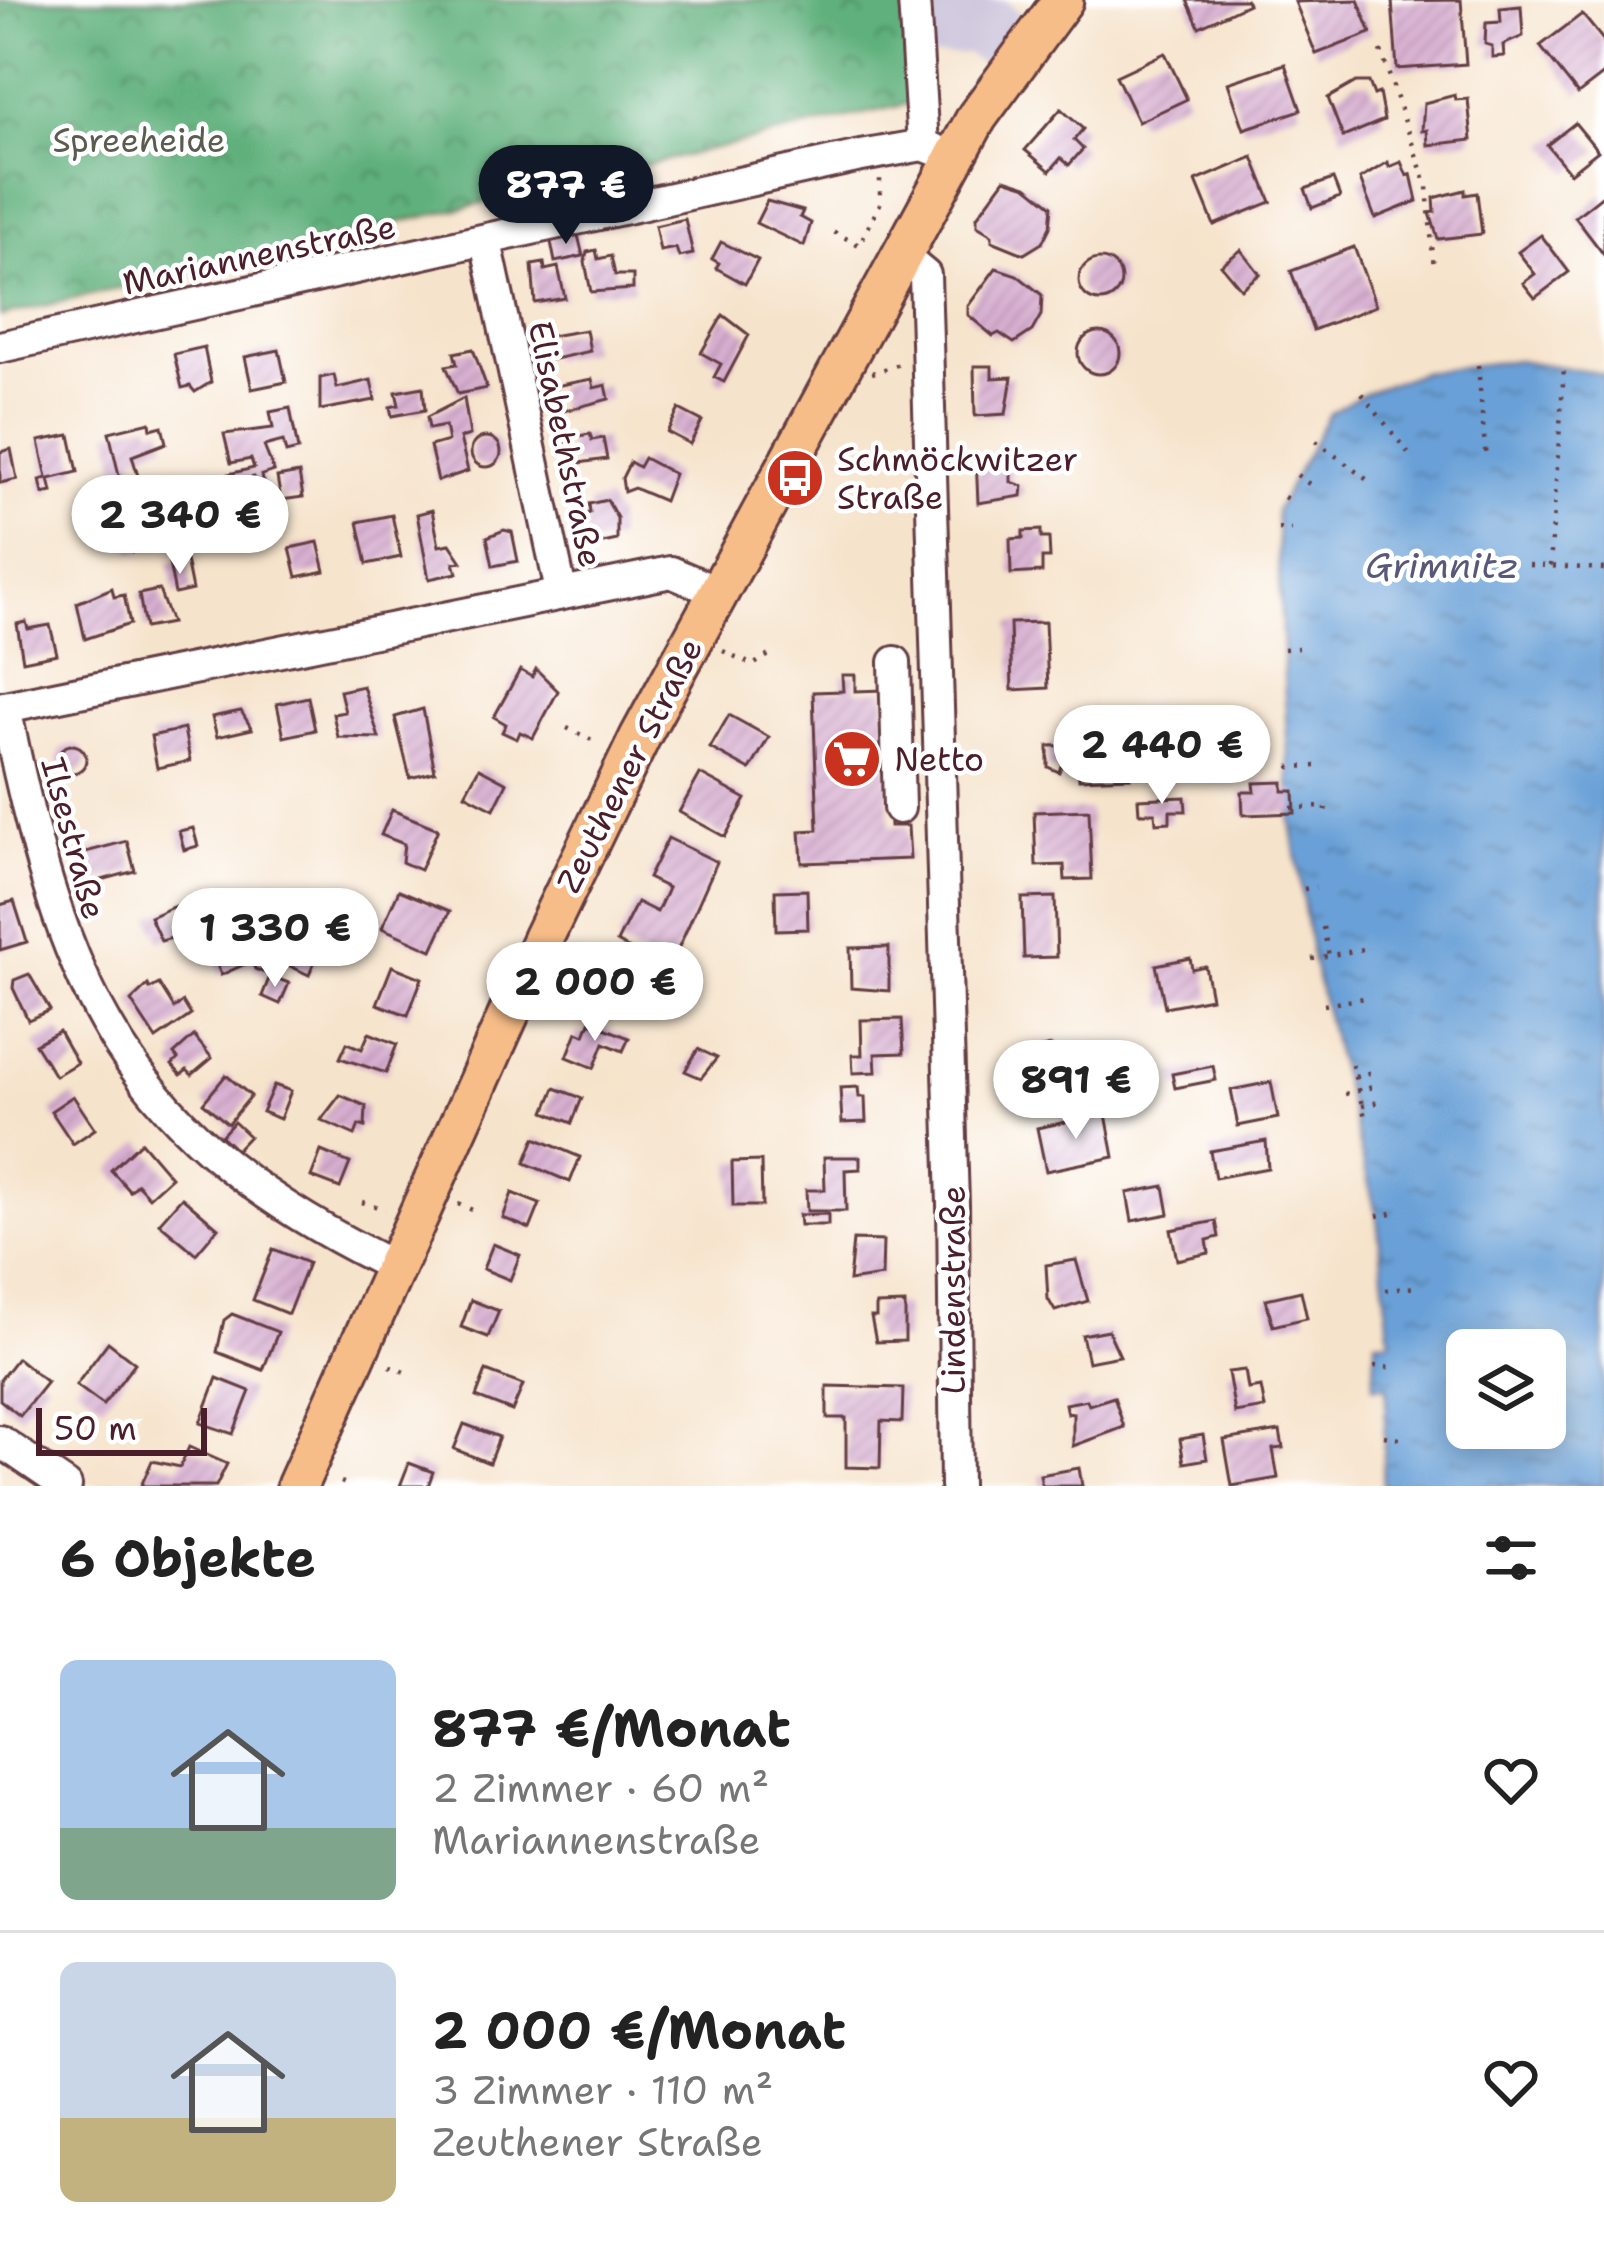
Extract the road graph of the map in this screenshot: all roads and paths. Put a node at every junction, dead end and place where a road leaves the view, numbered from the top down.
1 (914, 0) edge
2 (1063, 0) edge
3 (1381, 51) dead end
4 (938, 151) junction
5 (878, 153) junction
6 (834, 232) dead end
7 (486, 242) junction
8 (902, 256) junction
9 (1434, 269) dead end
10 (0, 347) edge
11 (1478, 364) dead end
12 (1564, 369) dead end
13 (1361, 394) dead end
14 (1316, 441) dead end
15 (1413, 459) dead end
16 (1486, 460) dead end
17 (1297, 475) dead end
18 (1370, 482) dead end
19 (1312, 486) dead end
20 (1284, 497) dead end
21 (1294, 503) dead end
22 (1291, 529) dead end
23 (1278, 530) dead end
24 (1529, 565) dead end
25 (1550, 566) junction
26 (1604, 568) edge
27 (561, 591) junction
28 (718, 592) junction
29 (1298, 648) dead end
30 (1284, 649) dead end
31 (723, 651) dead end
32 (770, 656) dead end
33 (896, 662) dead end
34 (3, 707) edge
35 (567, 728) dead end
36 (592, 740) dead end
37 (1319, 766) dead end
38 (1289, 767) dead end
39 (899, 808) dead end
40 (1291, 808) dead end
41 (1326, 817) dead end
42 (1316, 887) dead end
43 (1304, 889) dead end
44 (1323, 927) dead end
45 (1364, 949) dead end
46 (1329, 956) junction
47 (1312, 959) dead end
48 (1364, 998) dead end
49 (1324, 1004) dead end
50 (1352, 1064) dead end
51 (1372, 1072) dead end
52 (1355, 1077) junction
53 (1377, 1086) dead end
54 (1359, 1091) junction
55 (1346, 1094) dead end
56 (1379, 1102) dead end
57 (1362, 1106) junction
58 (1365, 1118) dead end
59 (362, 1202) dead end
60 (458, 1204) dead end
61 (475, 1211) dead end
62 (393, 1212) dead end
63 (1397, 1212) dead end
64 (1376, 1216) dead end
65 (397, 1268) junction
66 (1418, 1287) dead end
67 (1385, 1290) dead end
68 (390, 1366) dead end
69 (1374, 1366) dead end
70 (1394, 1368) dead end
71 (412, 1375) dead end
72 (1384, 1436) dead end
73 (1399, 1438) dead end
74 (0, 1441) edge
75 (341, 1482) dead end
76 (66, 1486) edge
77 (297, 1486) edge
78 (351, 1486) edge
79 (956, 1486) edge

1 - 4 street
2 - 4 main road
3 - 9 path
4 - 5 street, Mariannenstraße
4 - 8 main road
5 - 6 path
5 - 7 street, Mariannenstraße
7 - 10 street, Mariannenstraße
7 - 27 street, Elisabethstraße
8 - 28 main road, Zeuthener Straße
8 - 79 street, Lindenstraße
11 - 16 path
12 - 25 path
13 - 15 path
14 - 18 path
17 - 19 path
20 - 21 path
22 - 23 path
24 - 25 path
25 - 26 path
27 - 28 street
27 - 34 street
28 - 65 main road, Zeuthener Straße
29 - 30 path
31 - 32 path
33 - 39 street
34 - 65 street, Ilsestraße
35 - 36 path
37 - 38 path
40 - 41 path
42 - 43 path
44 - 46 path
45 - 46 path
46 - 47 path
48 - 49 path
50 - 52 path
51 - 52 path
52 - 54 path
53 - 54 path
54 - 55 path
54 - 57 path
56 - 57 path
57 - 58 path
59 - 62 path
60 - 61 path
63 - 64 path
65 - 77 main road, Zeuthener Straße
66 - 67 path
68 - 71 path
69 - 70 path
72 - 73 path
74 - 76 street
75 - 78 path

